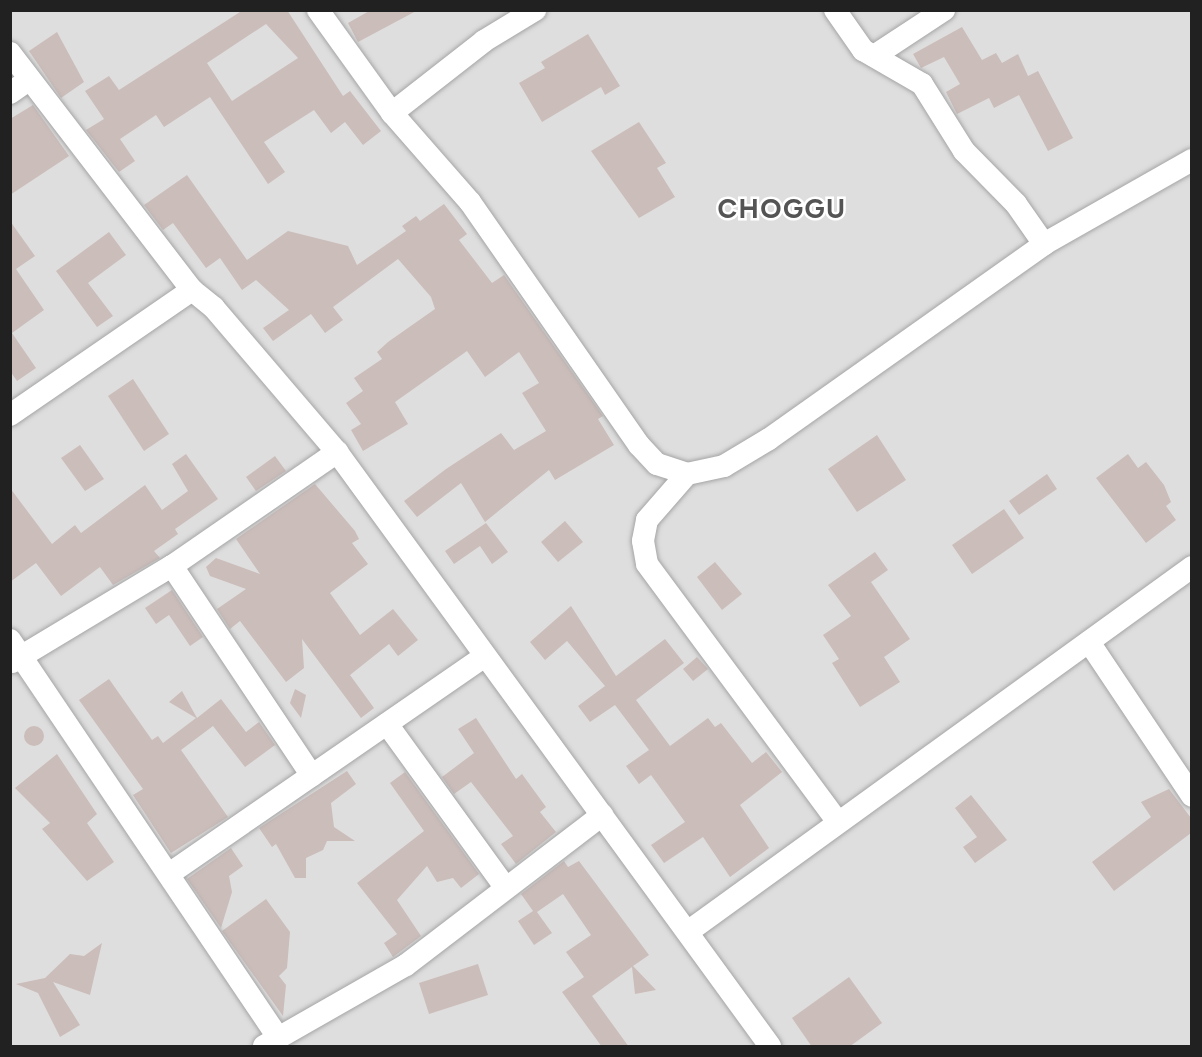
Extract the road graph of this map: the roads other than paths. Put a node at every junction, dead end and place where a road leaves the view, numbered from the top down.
1 (318, 10) edge
2 (535, 10) edge
3 (835, 10) edge
4 (944, 10) edge
5 (10, 53) edge
6 (874, 57) junction
7 (30, 79) junction
8 (10, 93) edge
9 (392, 112) junction
10 (1191, 160) edge
11 (1044, 244) junction
12 (192, 290) junction
13 (13, 409) edge
14 (337, 452) junction
15 (687, 474) junction
16 (172, 566) junction
17 (1191, 567) edge
18 (1089, 642) junction
19 (14, 652) edge
20 (484, 657) junction
21 (387, 724) junction
22 (312, 776) junction
23 (1191, 796) edge
24 (602, 815) junction
25 (837, 821) junction
26 (168, 874) junction
27 (505, 887) junction
28 (689, 932) junction
29 (270, 1041) edge
30 (770, 1047) edge

1 - 9 street
2 - 9 street
3 - 6 street
4 - 6 street
5 - 7 street
6 - 11 street
7 - 8 street
7 - 12 street
9 - 15 street
10 - 11 street
11 - 15 street
12 - 13 street
12 - 14 street
14 - 16 street
14 - 20 street
15 - 25 street
16 - 19 street
16 - 22 street
17 - 18 street
18 - 23 street
18 - 25 street
19 - 26 street
20 - 21 street
20 - 24 street
21 - 22 street
21 - 27 street
22 - 26 street
24 - 27 street
24 - 28 street
25 - 28 street
26 - 29 street
27 - 29 street
28 - 30 street

